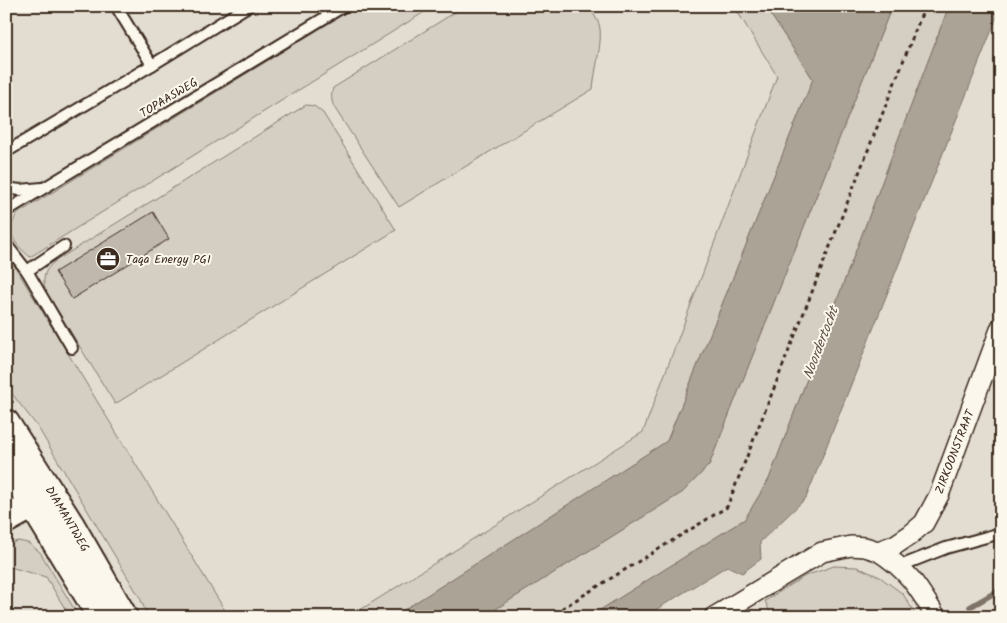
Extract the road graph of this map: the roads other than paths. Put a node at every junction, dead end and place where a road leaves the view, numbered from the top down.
1 (116, 6) edge
2 (248, 6) edge
3 (344, 6) edge
4 (152, 65) junction
5 (6, 149) edge
6 (46, 187) junction
7 (6, 188) edge
8 (6, 211) edge
9 (6, 244) edge
10 (64, 246) dead end
11 (27, 271) junction
12 (1001, 327) edge
13 (72, 348) dead end
14 (6, 423) edge
15 (6, 461) edge
16 (26, 492) edge
17 (6, 520) edge
18 (1001, 533) edge
19 (878, 551) junction
20 (900, 566) junction
21 (100, 617) edge
22 (124, 617) edge
23 (714, 617) edge
24 (936, 617) edge

1 - 4 lane
2 - 4 lane
3 - 6 lane, TOPAASWEG
4 - 5 lane
6 - 7 lane
6 - 8 lane, TOPAASWEG
9 - 11 lane
10 - 11 lane
11 - 13 lane
12 - 19 street, ZIRKOONSTRAAT
14 - 16 street, DIAMANTWEG
15 - 16 street, DIAMANTWEG
16 - 17 street
16 - 21 street, DIAMANTWEG
16 - 22 street, DIAMANTWEG
18 - 20 lane
19 - 20 street
19 - 23 street
20 - 24 street

